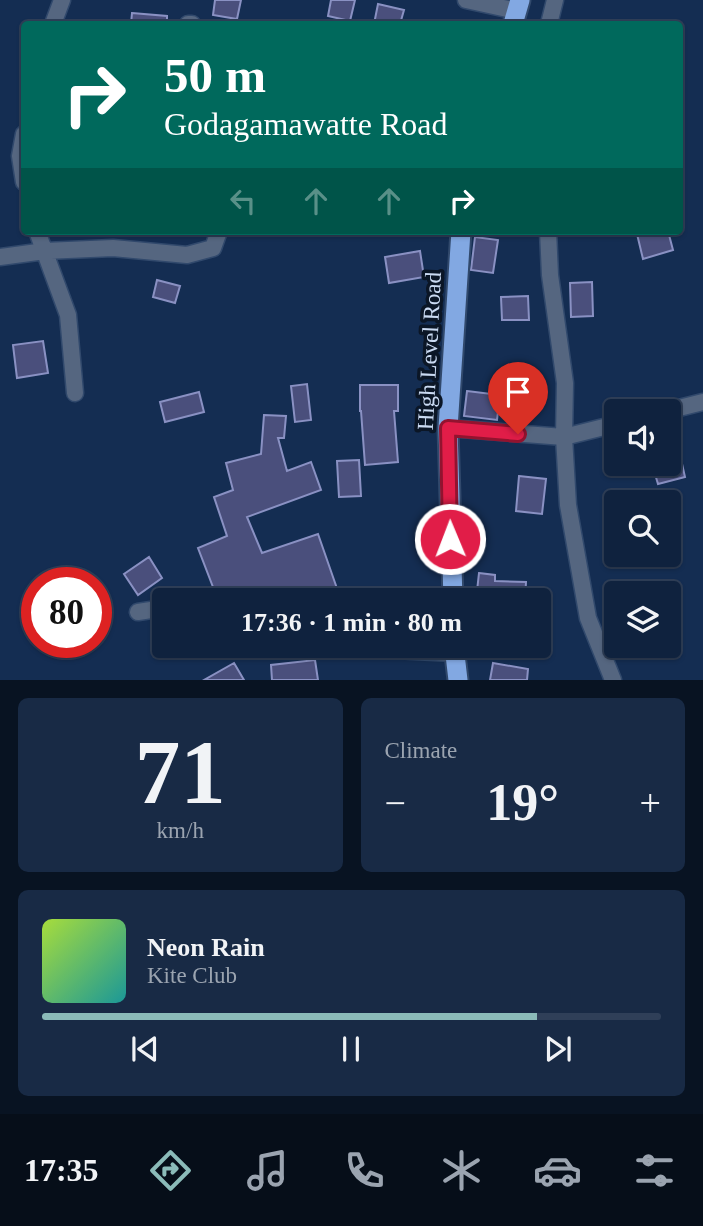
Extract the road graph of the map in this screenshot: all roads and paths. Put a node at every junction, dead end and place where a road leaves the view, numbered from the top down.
1 (62, 0) edge
2 (466, 0) edge
3 (555, 0) edge
4 (516, 12) edge
5 (54, 21) edge
6 (550, 21) edge
7 (39, 235) edge
8 (218, 235) edge
9 (461, 235) edge
10 (548, 235) edge
11 (45, 251) junction
12 (0, 257) edge
13 (75, 393) dead end
14 (703, 402) edge
15 (681, 408) edge
16 (604, 427) edge
17 (448, 428) junction
18 (564, 437) junction
19 (453, 588) edge
20 (152, 610) edge
21 (138, 612) dead end
22 (455, 658) edge
23 (458, 680) edge
24 (613, 680) edge

1 - 5 street
2 - 4 street
3 - 6 street
7 - 11 street
8 - 11 street
9 - 17 highway, High Level Road
10 - 18 street
11 - 12 street
11 - 13 street
14 - 15 street
16 - 18 street
17 - 18 street
17 - 19 highway, High Level Road
18 - 24 street
20 - 21 street
22 - 23 highway

